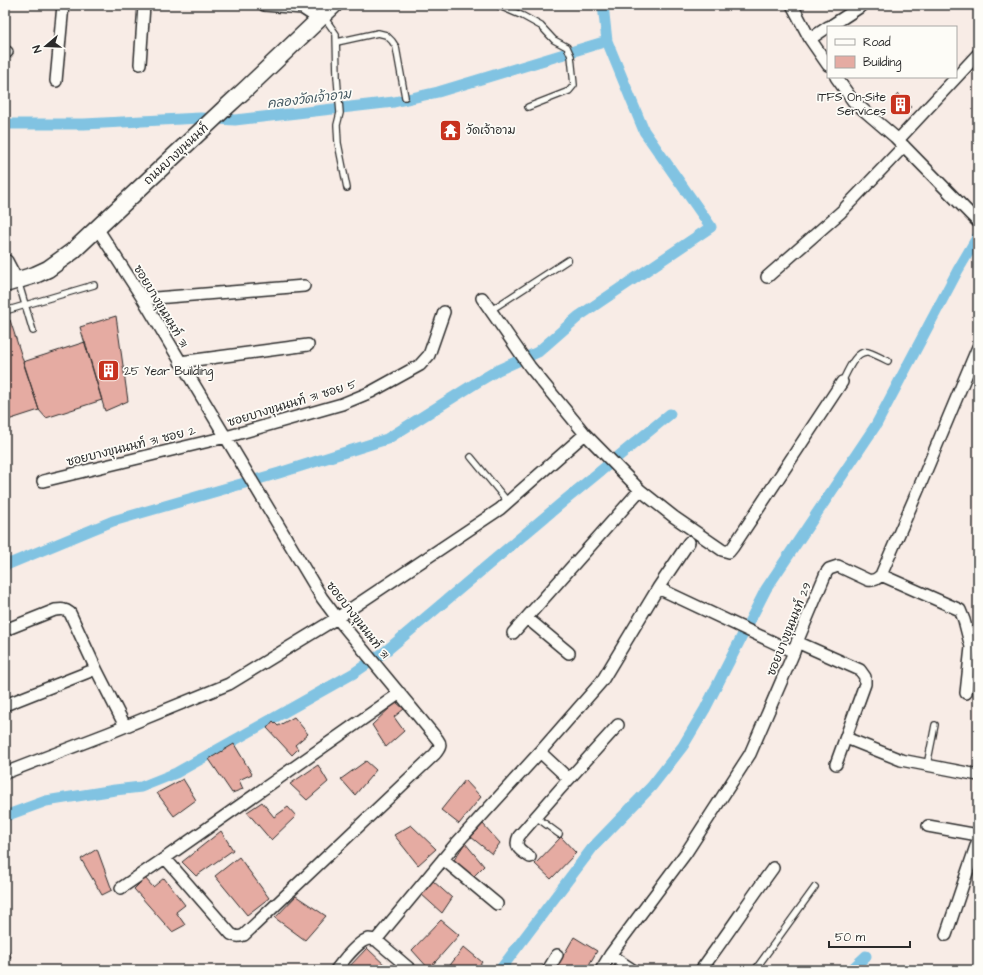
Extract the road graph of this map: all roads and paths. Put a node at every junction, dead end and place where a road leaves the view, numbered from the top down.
1 (63, 5) edge
2 (144, 5) edge
3 (264, 5) edge
4 (497, 5) edge
5 (792, 5) edge
6 (863, 5) edge
7 (325, 13) edge
8 (830, 26) edge
9 (827, 28) edge
10 (810, 39) junction
11 (336, 42) junction
12 (978, 54) edge
13 (140, 64) dead end
14 (827, 64) edge
15 (837, 78) edge
16 (56, 81) dead end
17 (405, 97) dead end
18 (528, 107) dead end
19 (901, 143) junction
20 (347, 188) dead end
21 (978, 222) edge
22 (97, 228) junction
23 (5, 260) edge
24 (568, 260) dead end
25 (767, 277) dead end
26 (11, 282) edge
27 (94, 285) dead end
28 (304, 286) dead end
29 (482, 298) dead end
30 (143, 299) junction
31 (26, 305) junction
32 (491, 310) junction
33 (5, 311) edge
34 (444, 312) dead end
35 (33, 331) dead end
36 (308, 345) dead end
37 (978, 347) edge
38 (888, 361) dead end
39 (180, 362) junction
40 (842, 382) joint
41 (585, 434) junction
42 (226, 437) junction
43 (471, 457) dead end
44 (43, 481) dead end
45 (640, 490) junction
46 (508, 502) junction
47 (690, 542) dead end
48 (881, 575) junction
49 (658, 588) junction
50 (337, 618) junction
51 (527, 618) junction
52 (5, 630) edge
53 (513, 633) dead end
54 (796, 647) junction
55 (569, 653) dead end
56 (974, 655) edge
57 (96, 669) junction
58 (400, 693) junction
59 (966, 693) dead end
60 (5, 705) edge
61 (935, 724) dead end
62 (618, 725) dead end
63 (125, 726) junction
64 (846, 738) junction
65 (540, 752) junction
66 (836, 764) dead end
67 (927, 765) junction
68 (5, 773) edge
69 (978, 775) edge
70 (569, 779) junction
71 (536, 817) junction
72 (928, 826) dead end
73 (559, 834) dead end
74 (978, 835) edge
75 (978, 840) edge
76 (530, 857) dead end
77 (165, 858) junction
78 (443, 859) junction
79 (773, 868) dead end
80 (815, 887) dead end
81 (121, 888) dead end
82 (497, 904) dead end
83 (946, 935) dead end
84 (376, 940) junction
85 (557, 955) dead end
86 (610, 955) junction
87 (336, 970) edge
88 (411, 970) edge
89 (548, 970) edge
90 (601, 970) edge
91 (633, 970) edge
92 (702, 970) edge
93 (755, 970) edge

1 - 16 street
2 - 13 street
3 - 7 street
4 - 18 lane
5 - 10 street
6 - 8 street
7 - 11 lane
7 - 22 street, ถนนบางขุนนนท์
9 - 10 street
10 - 14 street
11 - 17 lane
11 - 20 lane
12 - 19 street
15 - 19 street
19 - 21 street
19 - 25 street
22 - 26 street, ถนนบางขุนนนท์
22 - 30 street, ซอยบางขุนนนท์ 31
23 - 26 street
24 - 32 lane
26 - 31 lane
27 - 31 lane
28 - 30 street
29 - 32 street
30 - 39 street, ซอยบางขุนนนท์ 31
31 - 33 lane
31 - 35 lane
32 - 41 street
34 - 42 street, ซอยบางขุนนนท์ 31 ซอย 5
36 - 39 street
37 - 48 street
38 - 40 lane
39 - 42 street, ซอยบางขุนนนท์ 31
40 - 45 street
41 - 45 street
41 - 46 street
42 - 44 street, ซอยบางขุนนนท์ 31 ซอย 2
42 - 50 street, ซอยบางขุนนนท์ 31
43 - 46 lane
45 - 51 street
46 - 50 street
47 - 49 street
48 - 54 street, ซอยบางขุนนนท์ 29
48 - 56 street
49 - 54 street
49 - 65 street
50 - 58 street, ซอยบางขุนนนท์ 31
50 - 63 street
51 - 53 street
51 - 55 street
52 - 57 street
54 - 64 street
54 - 86 street, ซอยบางขุนนนท์ 29
56 - 59 street
57 - 60 street
57 - 63 street
58 - 77 street
58 - 77 street, ซอยบางขุนนนท์ 31
61 - 67 lane
62 - 70 street
63 - 68 street
64 - 66 street
64 - 67 street
65 - 70 street
65 - 78 street
67 - 69 street
70 - 71 street
71 - 73 lane
71 - 76 street
72 - 74 street
75 - 83 street
77 - 81 street
78 - 82 street
78 - 84 street
79 - 92 street
80 - 93 lane
84 - 87 street
84 - 88 street
85 - 89 street
86 - 90 street, ซอยบางขุนนนท์ 29
86 - 91 street

